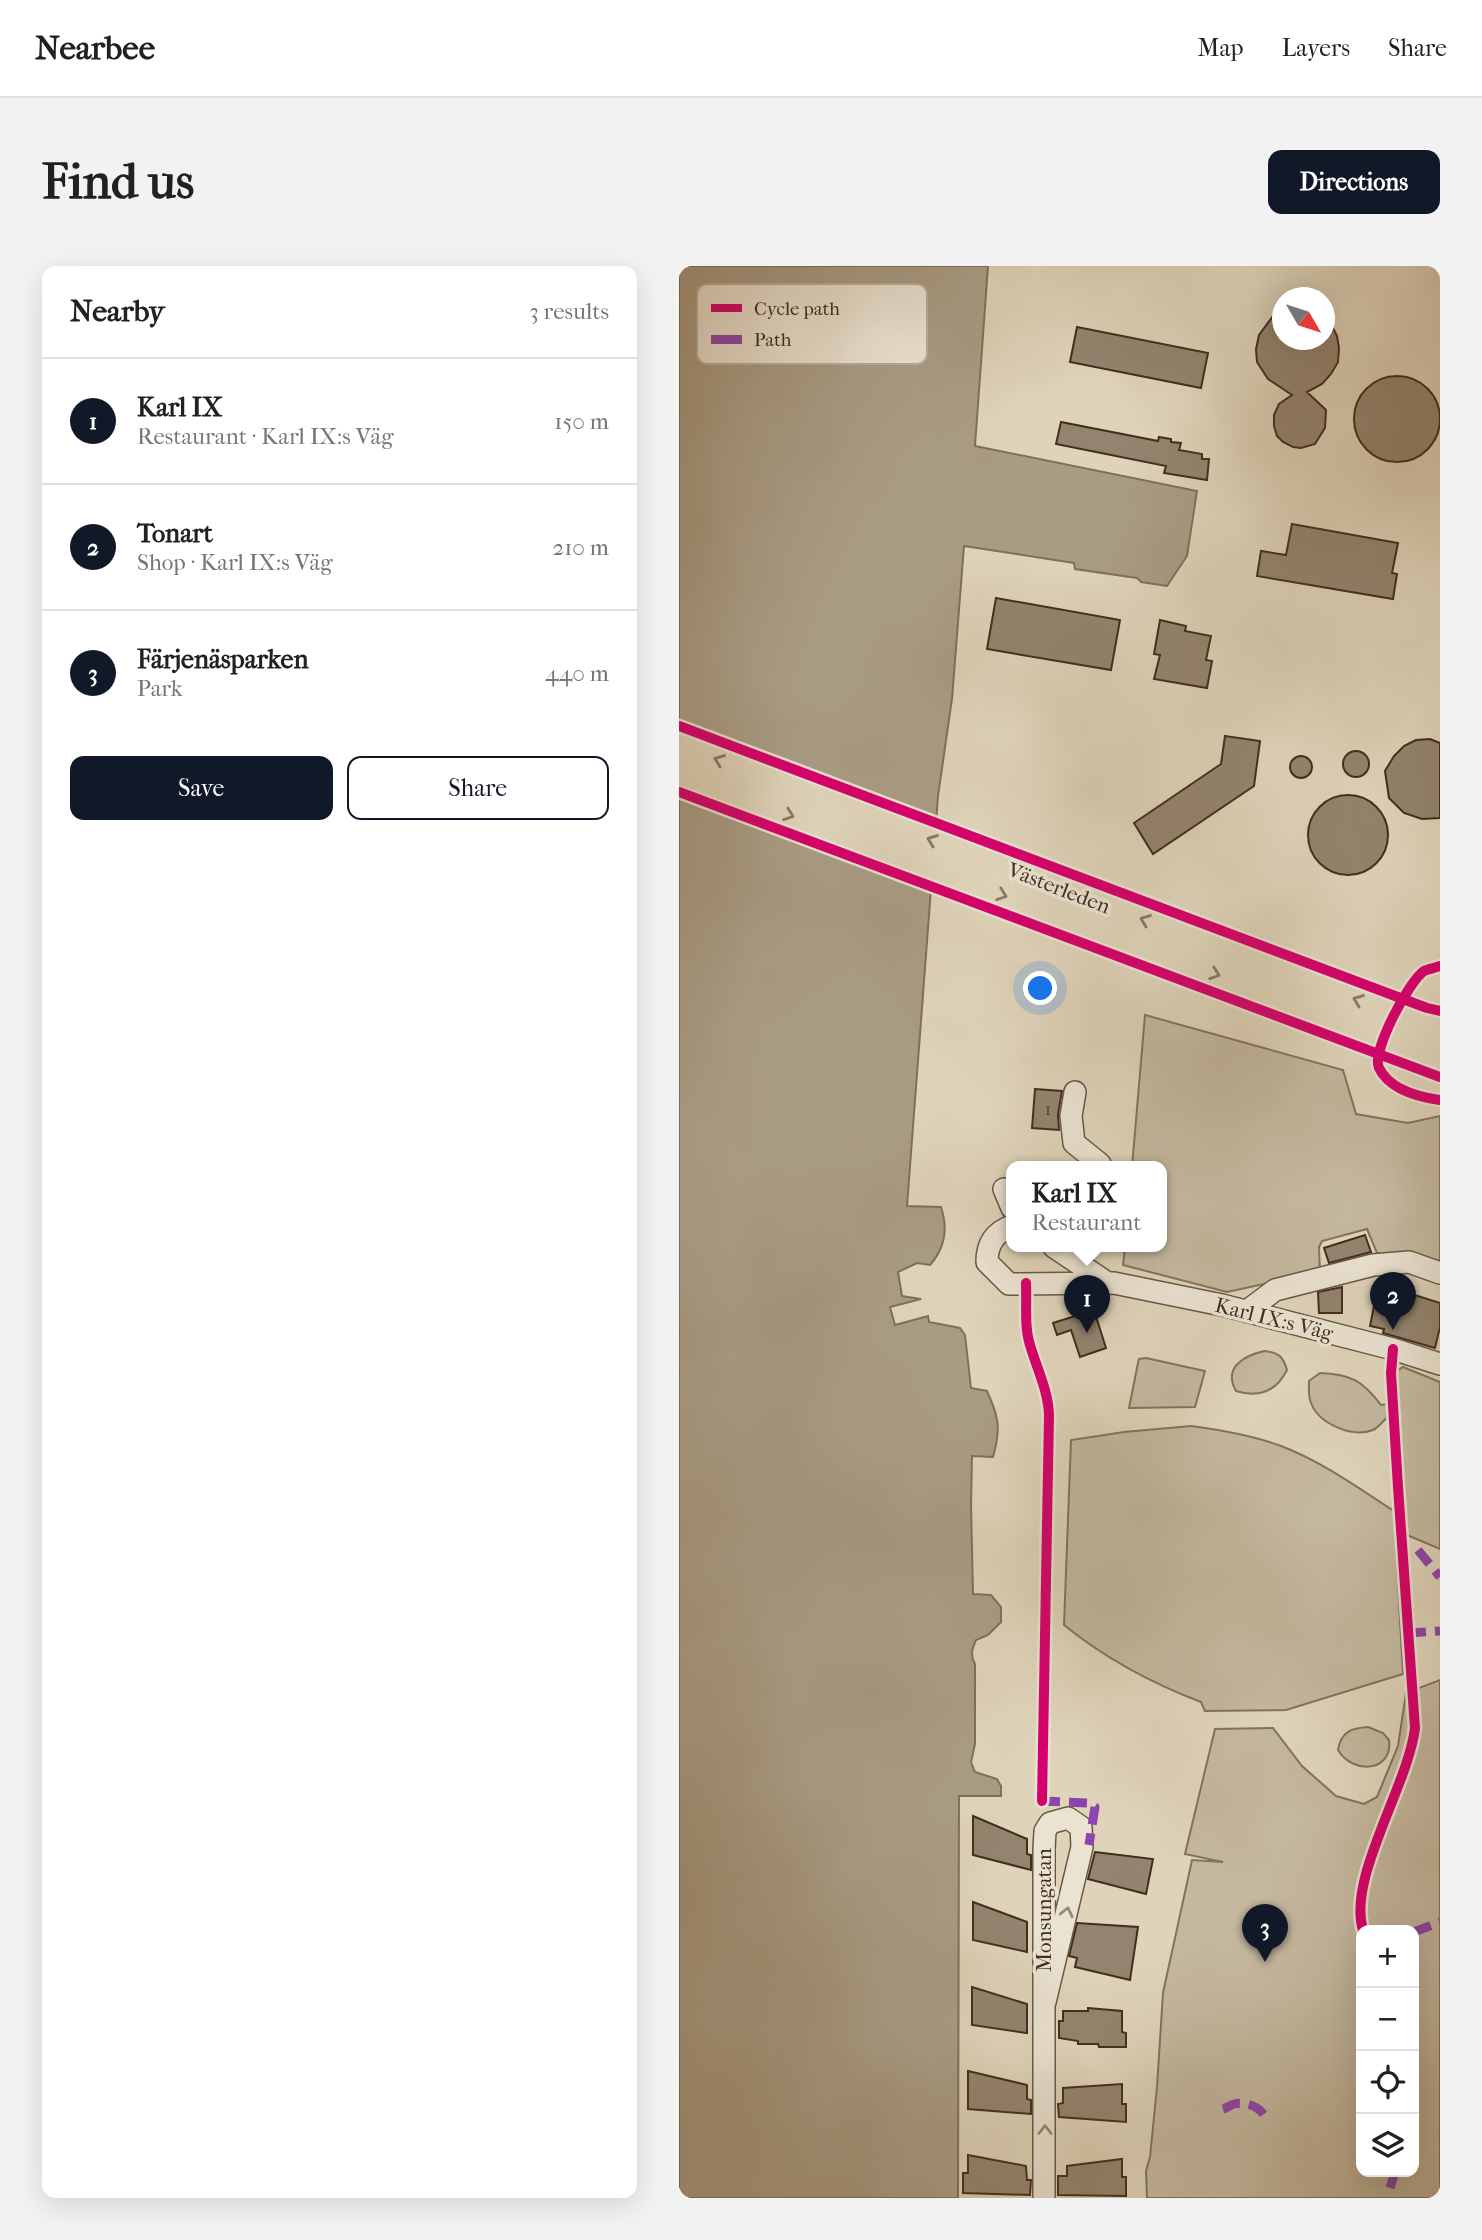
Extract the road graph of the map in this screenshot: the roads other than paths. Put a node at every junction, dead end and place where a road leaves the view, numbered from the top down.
1 (679, 746) edge
2 (679, 774) edge
3 (1429, 1039) edge
4 (1075, 1092) dead end
5 (1096, 1161) edge
6 (1006, 1229) edge
7 (1061, 1252) edge
8 (1440, 1273) edge
9 (1106, 1282) junction
10 (1247, 1311) junction
11 (1440, 1364) edge
12 (1045, 2002) junction
13 (1044, 2198) edge

3 -> 1 highway, Västerleden
2 -> 3 highway, Västerleden
4 - 5 street
6 - 9 street, Karl IX:s Väg
7 - 9 street, Karl IX:s Väg
8 - 10 street
9 - 10 street, Karl IX:s Väg
10 - 11 street, Karl IX:s Väg
12 -> 12 street, Monsungatan
13 -> 12 street, Monsungatan

